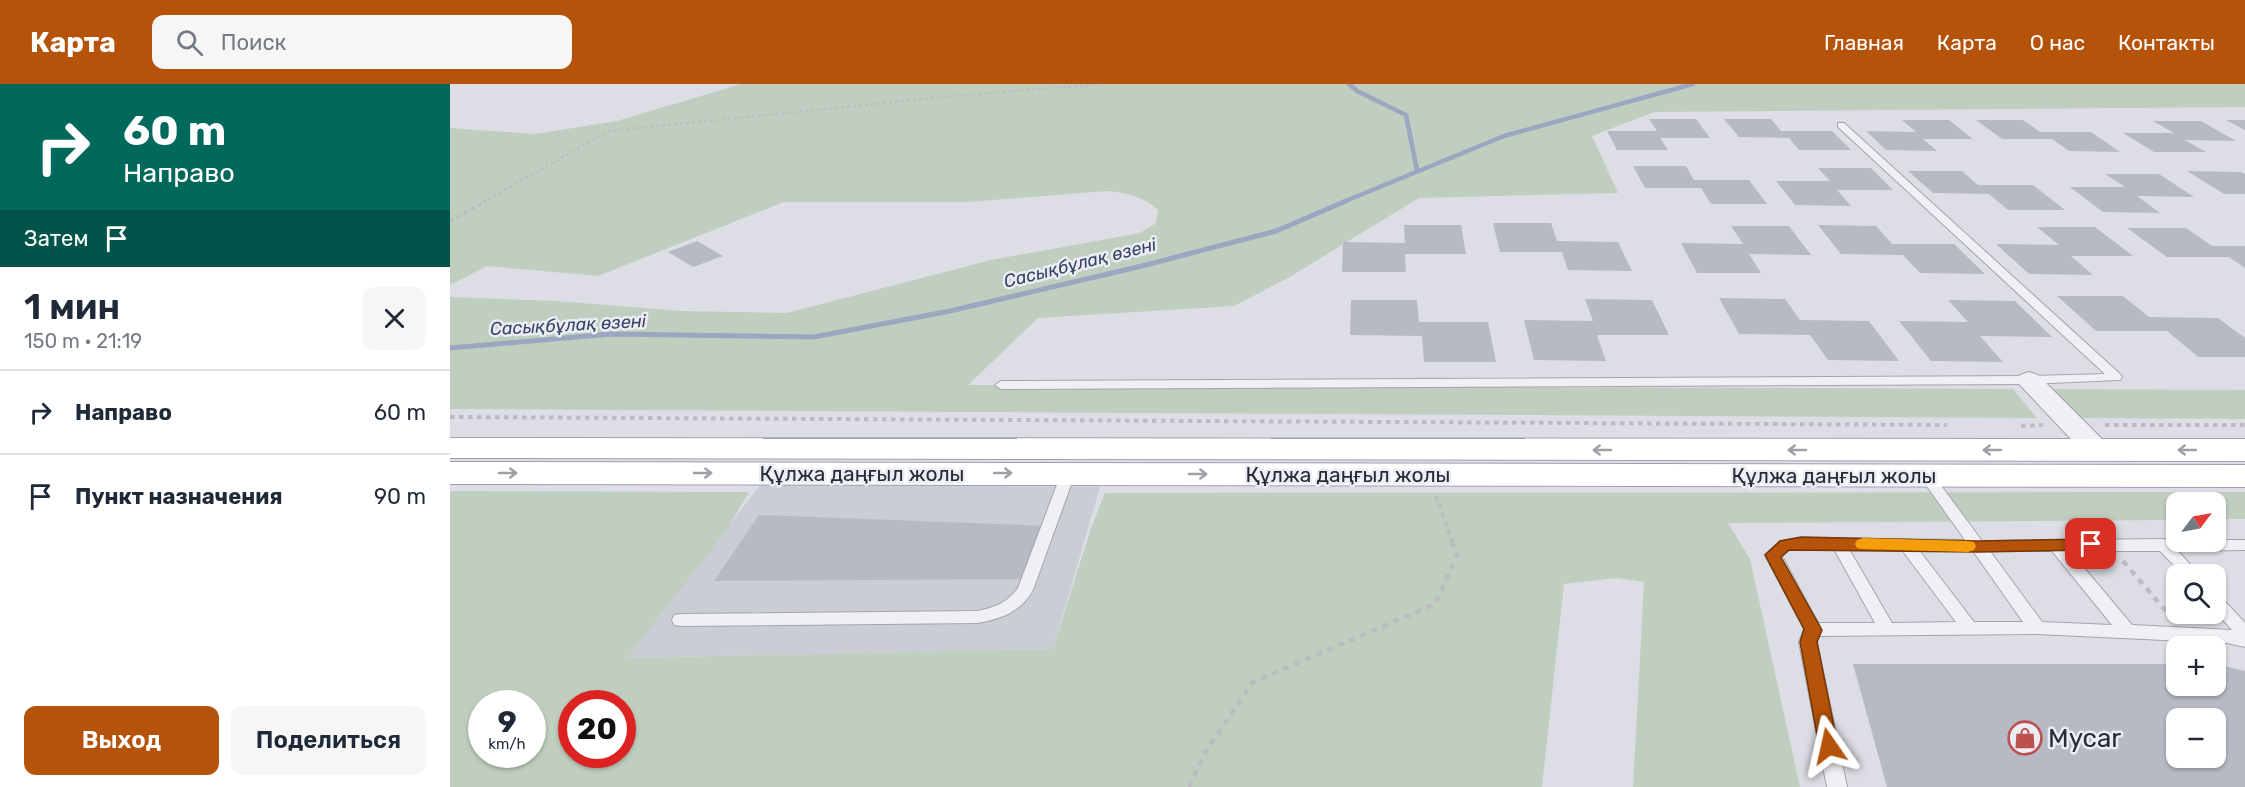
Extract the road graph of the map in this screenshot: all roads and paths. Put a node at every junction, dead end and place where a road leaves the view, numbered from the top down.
1 (1101, 84) edge
2 (1841, 125) dead end
3 (450, 221) edge
4 (2029, 380) junction
5 (1001, 385) dead end
6 (450, 417) edge
7 (2072, 424) junction
8 (1950, 425) dead end
9 (2245, 425) edge
10 (2010, 426) dead end
11 (450, 448) edge
12 (2097, 450) junction
13 (2245, 450) edge
14 (450, 473) edge
15 (1068, 474) junction
16 (1429, 474) junction
17 (1926, 475) junction
18 (2245, 476) edge
19 (1838, 543) junction
20 (2163, 544) junction
21 (1906, 545) junction
22 (2056, 545) junction
23 (1978, 546) junction
24 (2243, 547) edge
25 (2116, 553) dead end
26 (2182, 564) edge
27 (2226, 613) edge
28 (680, 620) dead end
29 (1970, 628) junction
30 (2037, 628) junction
31 (1887, 629) junction
32 (1813, 630) junction
33 (2128, 632) junction
34 (2185, 634) junction
35 (2245, 634) edge
36 (2245, 640) edge
37 (1189, 787) edge
38 (1837, 787) edge

1 - 3 path
2 - 4 lane
4 - 5 lane
4 - 7 street
6 - 8 path
7 - 9 path
7 - 10 path
7 - 12 street
12 -> 11 main road, Құлжа даңғыл жолы
13 -> 12 main road, Құлжа даңғыл жолы
14 -> 15 main road, Құлжа даңғыл жолы
15 -> 16 main road, Құлжа даңғыл жолы
15 - 28 lane
16 - 17 main road, Құлжа даңғыл жолы
16 - 37 path
17 - 18 main road, Құлжа даңғыл жолы
17 - 23 lane
19 - 21 lane
19 - 31 lane
19 - 32 lane
20 - 22 lane
20 - 24 lane
20 - 26 lane
21 - 23 lane
21 - 29 lane
22 - 23 lane
22 - 33 lane
23 - 30 lane
25 - 34 path
27 - 35 lane
29 - 30 lane
29 - 31 lane
30 - 33 lane
31 - 32 lane
32 - 38 lane
33 - 34 lane
34 - 36 lane

